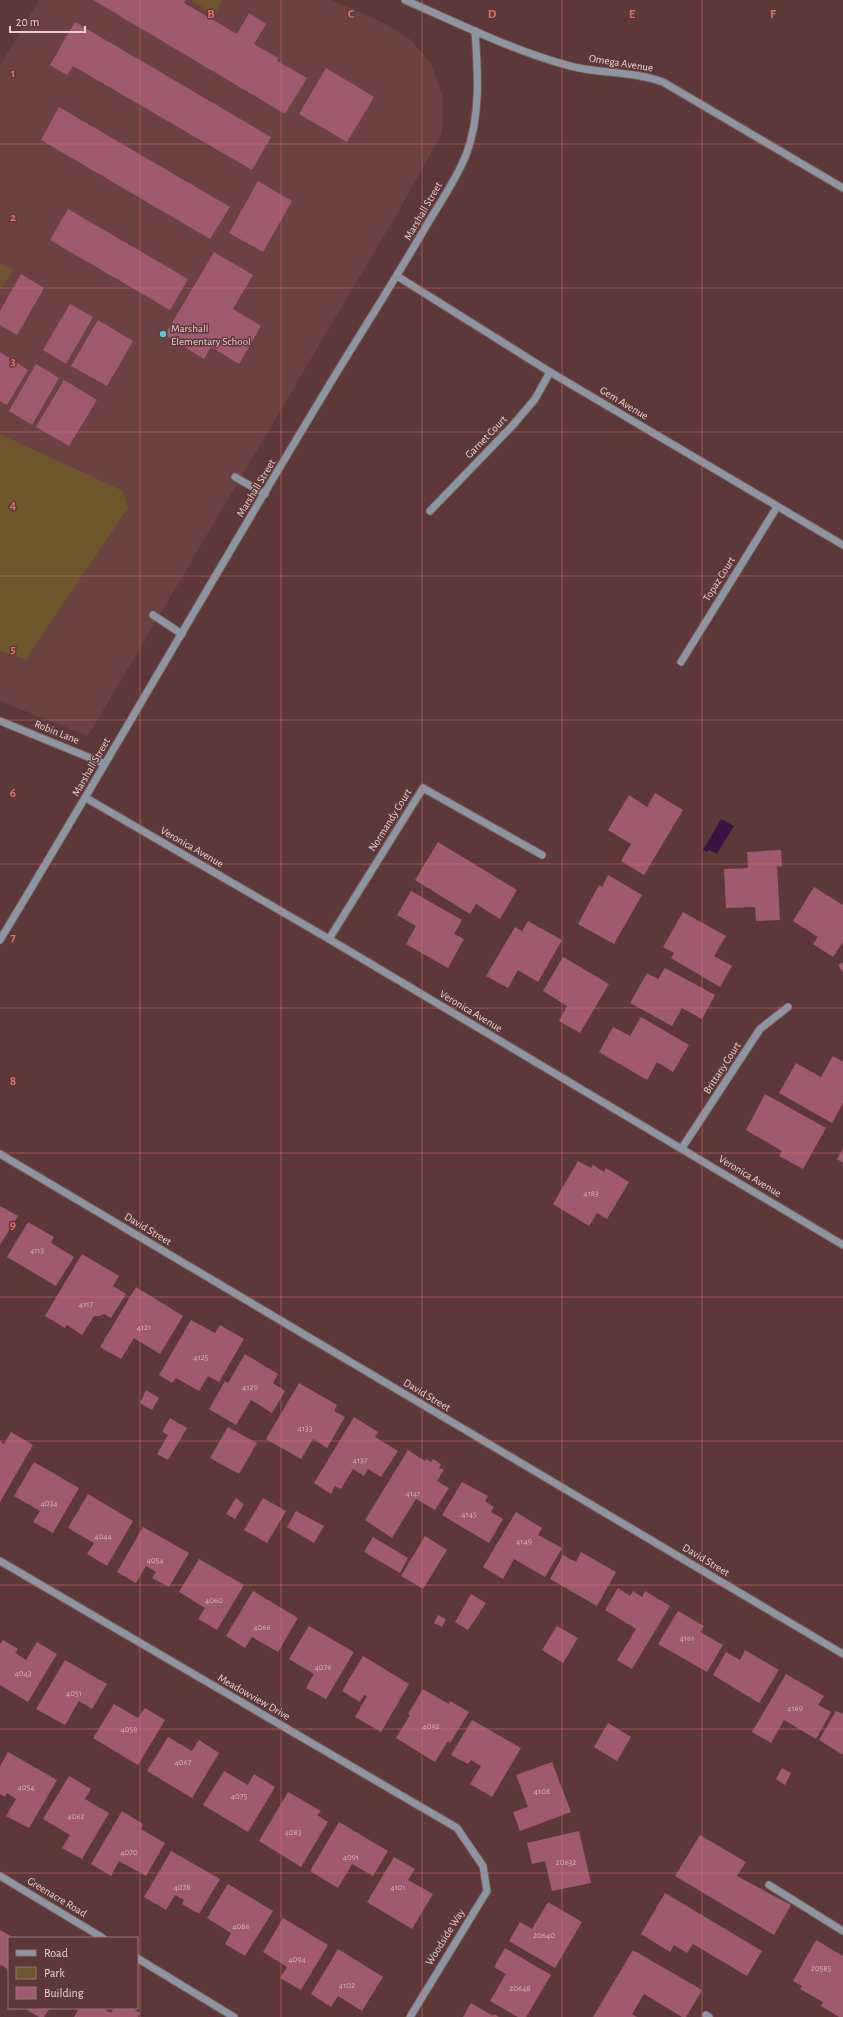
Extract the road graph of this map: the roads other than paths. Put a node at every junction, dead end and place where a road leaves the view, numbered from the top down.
1 (404, 0) edge
2 (475, 31) junction
3 (843, 188) edge
4 (397, 276) junction
5 (550, 372) junction
6 (235, 476) dead end
7 (265, 494) junction
8 (777, 507) junction
9 (430, 511) dead end
10 (843, 545) edge
11 (153, 615) dead end
12 (182, 634) junction
13 (681, 662) dead end
14 (0, 721) edge
15 (105, 764) junction
16 (86, 798) junction
17 (542, 855) dead end
18 (329, 939) junction
19 (0, 940) edge
20 (788, 1007) dead end
21 (682, 1148) junction
22 (0, 1154) edge
23 (843, 1245) edge
24 (0, 1561) edge
25 (843, 1654) edge
26 (483, 1866) joint
27 (0, 1876) edge
28 (769, 1885) dead end
29 (843, 1931) edge
30 (101, 1937) edge
31 (138, 1959) edge
32 (234, 2017) edge
33 (410, 2017) edge

1 - 2 street, Omega Avenue
2 - 3 street, Omega Avenue
2 - 4 street, Marshall Street
4 - 5 street, Gem Avenue
4 - 7 street, Marshall Street
5 - 8 street, Gem Avenue
5 - 9 street, Garnet Court
6 - 7 street
7 - 12 street, Marshall Street
8 - 10 street, Gem Avenue
8 - 13 street, Topaz Court
11 - 12 street
12 - 15 street, Marshall Street
14 - 15 street, Robin Lane
15 - 16 street, Marshall Street
16 - 18 street, Veronica Avenue
16 - 19 street, Marshall Street
17 - 18 street, Normandy Court
18 - 21 street, Veronica Avenue
20 - 21 street, Brittany Court
21 - 23 street, Veronica Avenue
22 - 25 street, David Street
24 - 26 street, Meadowview Drive
26 - 33 street, Woodside Way
27 - 30 street, Greenacre Road
28 - 29 street
31 - 32 street

